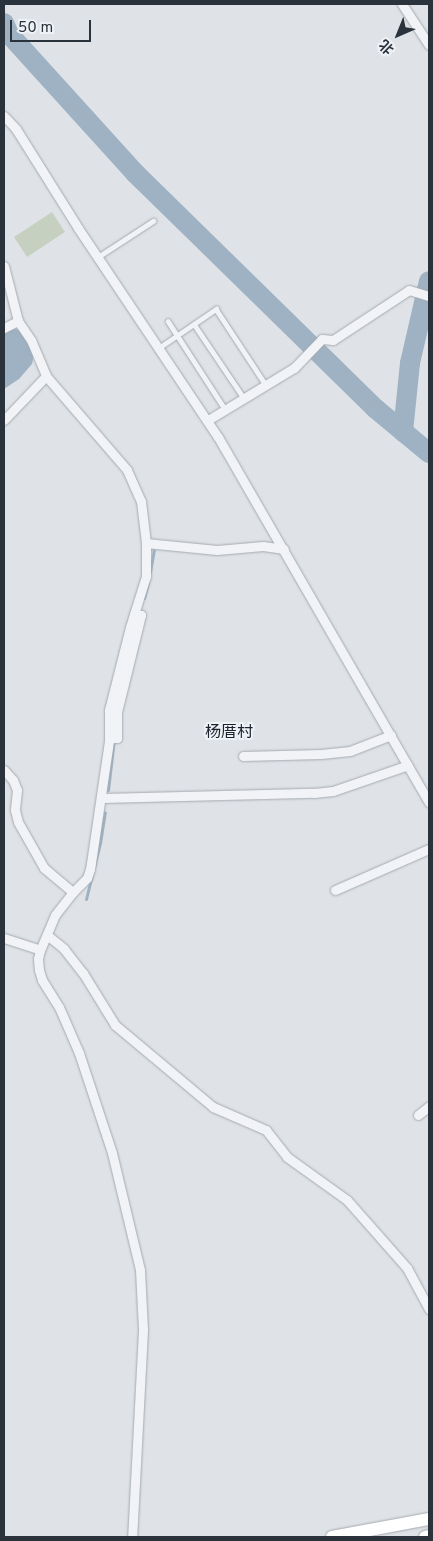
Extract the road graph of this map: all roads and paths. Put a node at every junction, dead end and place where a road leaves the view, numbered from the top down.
1 (402, 4) edge
2 (429, 45) edge
3 (4, 116) edge
4 (153, 221) dead end
5 (98, 257) junction
6 (4, 266) edge
7 (429, 296) edge
8 (168, 321) dead end
9 (15, 322) junction
10 (194, 324) junction
11 (4, 328) edge
12 (177, 336) junction
13 (160, 347) junction
14 (46, 376) junction
15 (266, 385) junction
16 (244, 398) junction
17 (226, 409) junction
18 (4, 420) edge
19 (208, 420) junction
20 (146, 543) junction
21 (284, 549) junction
22 (391, 735) junction
23 (243, 756) dead end
24 (408, 765) junction
25 (4, 770) edge
26 (102, 798) junction
27 (429, 803) edge
28 (429, 849) edge
29 (335, 890) dead end
30 (72, 892) junction
31 (47, 935) junction
32 (4, 938) edge
33 (40, 950) junction
34 (429, 1106) edge
35 (418, 1115) dead end
36 (429, 1309) edge
37 (429, 1518) edge
38 (429, 1536) edge
39 (132, 1537) edge
40 (332, 1537) edge
41 (425, 1537) edge

1 - 2 street
3 - 5 street
4 - 5 lane
5 - 13 street
6 - 9 street
7 - 15 street
8 - 12 lane
9 - 11 street
9 - 14 street
10 - 12 lane
10 - 15 lane
10 - 16 lane
12 - 13 lane
12 - 17 lane
13 - 19 street
14 - 18 street
14 - 20 street
15 - 16 street
16 - 17 street
17 - 19 street
19 - 21 street
20 - 21 street
20 - 26 street
21 - 22 street
22 - 23 street
22 - 24 street
24 - 26 street
24 - 27 street
25 - 30 street
26 - 30 street
28 - 29 street
30 - 31 street
31 - 33 street
31 - 36 street
32 - 33 street
33 - 39 street
34 - 35 street
37 - 40 main road
38 - 41 main road

